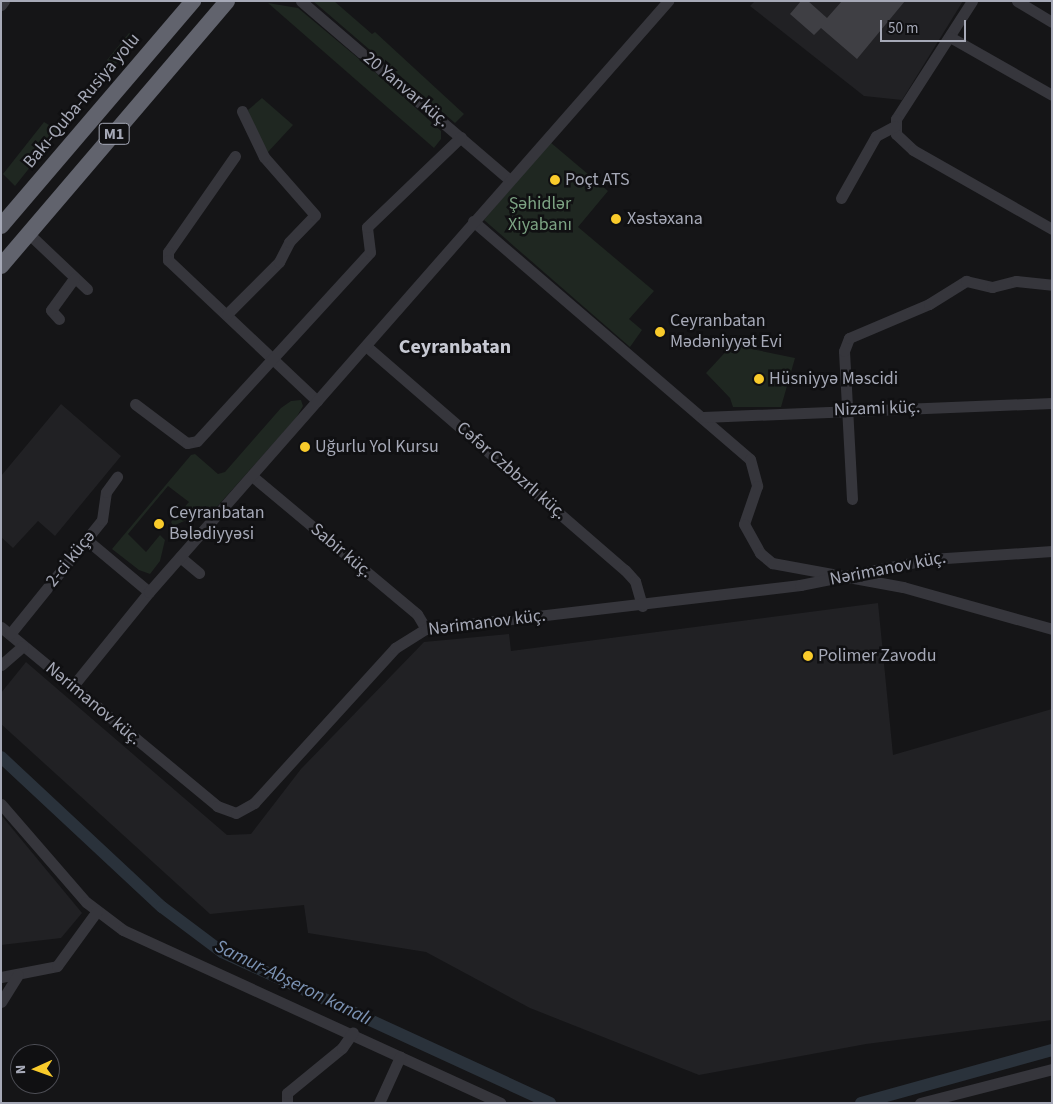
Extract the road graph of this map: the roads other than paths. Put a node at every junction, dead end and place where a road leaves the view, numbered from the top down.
1 (4, 1) edge
2 (194, 1) edge
3 (237, 1) edge
4 (301, 1) edge
5 (668, 1) edge
6 (972, 1) edge
7 (1017, 1) edge
8 (1, 5) edge
9 (222, 7) edge
10 (1052, 22) edge
11 (950, 38) junction
12 (1052, 95) edge
13 (242, 111) dead end
14 (895, 126) junction
15 (461, 137) junction
16 (235, 156) dead end
17 (510, 179) junction
18 (841, 198) dead end
19 (473, 221) junction
20 (1, 226) edge
21 (1052, 229) edge
22 (28, 234) junction
23 (1, 266) edge
24 (74, 278) junction
25 (1052, 285) edge
26 (87, 289) dead end
27 (226, 314) junction
28 (59, 319) dead end
29 (366, 346) junction
30 (273, 358) junction
31 (317, 401) junction
32 (1052, 403) edge
33 (135, 404) dead end
34 (848, 410) junction
35 (703, 417) junction
36 (252, 476) junction
37 (117, 477) dead end
38 (852, 499) dead end
39 (87, 540) junction
40 (1052, 551) edge
41 (180, 557) junction
42 (199, 573) dead end
43 (842, 577) junction
44 (149, 592) junction
45 (642, 606) junction
46 (426, 629) junction
47 (1052, 629) edge
48 (5, 631) edge
49 (23, 646) junction
50 (1, 665) edge
51 (72, 687) junction
52 (1, 804) edge
53 (98, 911) junction
54 (18, 975) junction
55 (1, 977) edge
56 (1, 1002) edge
57 (353, 1032) junction
58 (400, 1057) junction
59 (1052, 1068) edge
60 (287, 1103) edge
61 (379, 1103) edge
62 (500, 1103) edge
63 (920, 1103) edge

1 - 8 street
2 - 20 highway, Bakı-Quba-Rusiya yolu / M1
3 - 9 street
4 - 15 street, 20 Yanvar küç.
5 - 17 street
6 - 11 street
7 - 10 street
9 - 22 highway, M1
11 - 12 street
11 - 14 street
13 - 27 street
14 - 18 street
14 - 21 street
15 - 17 street, 20 Yanvar küç.
15 - 30 street
16 - 27 street
17 - 19 street
19 - 29 street
19 - 35 street
22 - 23 highway, M1
22 - 24 street
24 - 26 street
24 - 28 street
25 - 34 street
27 - 30 street
29 - 31 street
29 - 45 street, Cəfər Czbbzrlı küç.
30 - 31 street
30 - 33 street
31 - 36 street
32 - 34 street, Nizami küç.
34 - 35 street, Nizami küç.
34 - 38 street
35 - 43 street
36 - 41 street
36 - 46 street, Sabir küç.
37 - 39 street, 2-ci küçə
39 - 44 street
39 - 48 street, 2-ci küçə
40 - 43 street, Nərimanov küç.
41 - 42 street
41 - 44 street
43 - 45 street, Nərimanov küç.
43 - 47 street
44 - 51 street
45 - 46 street, Nərimanov küç.
46 - 51 street, Nərimanov küç.
48 - 49 street, Nərimanov küç.
49 - 50 street
49 - 51 street, Nərimanov küç.
52 - 53 street
53 - 54 street
53 - 57 street
54 - 55 street
54 - 56 street
57 - 58 street
57 - 60 street
58 - 61 street
58 - 62 street
59 - 63 street

